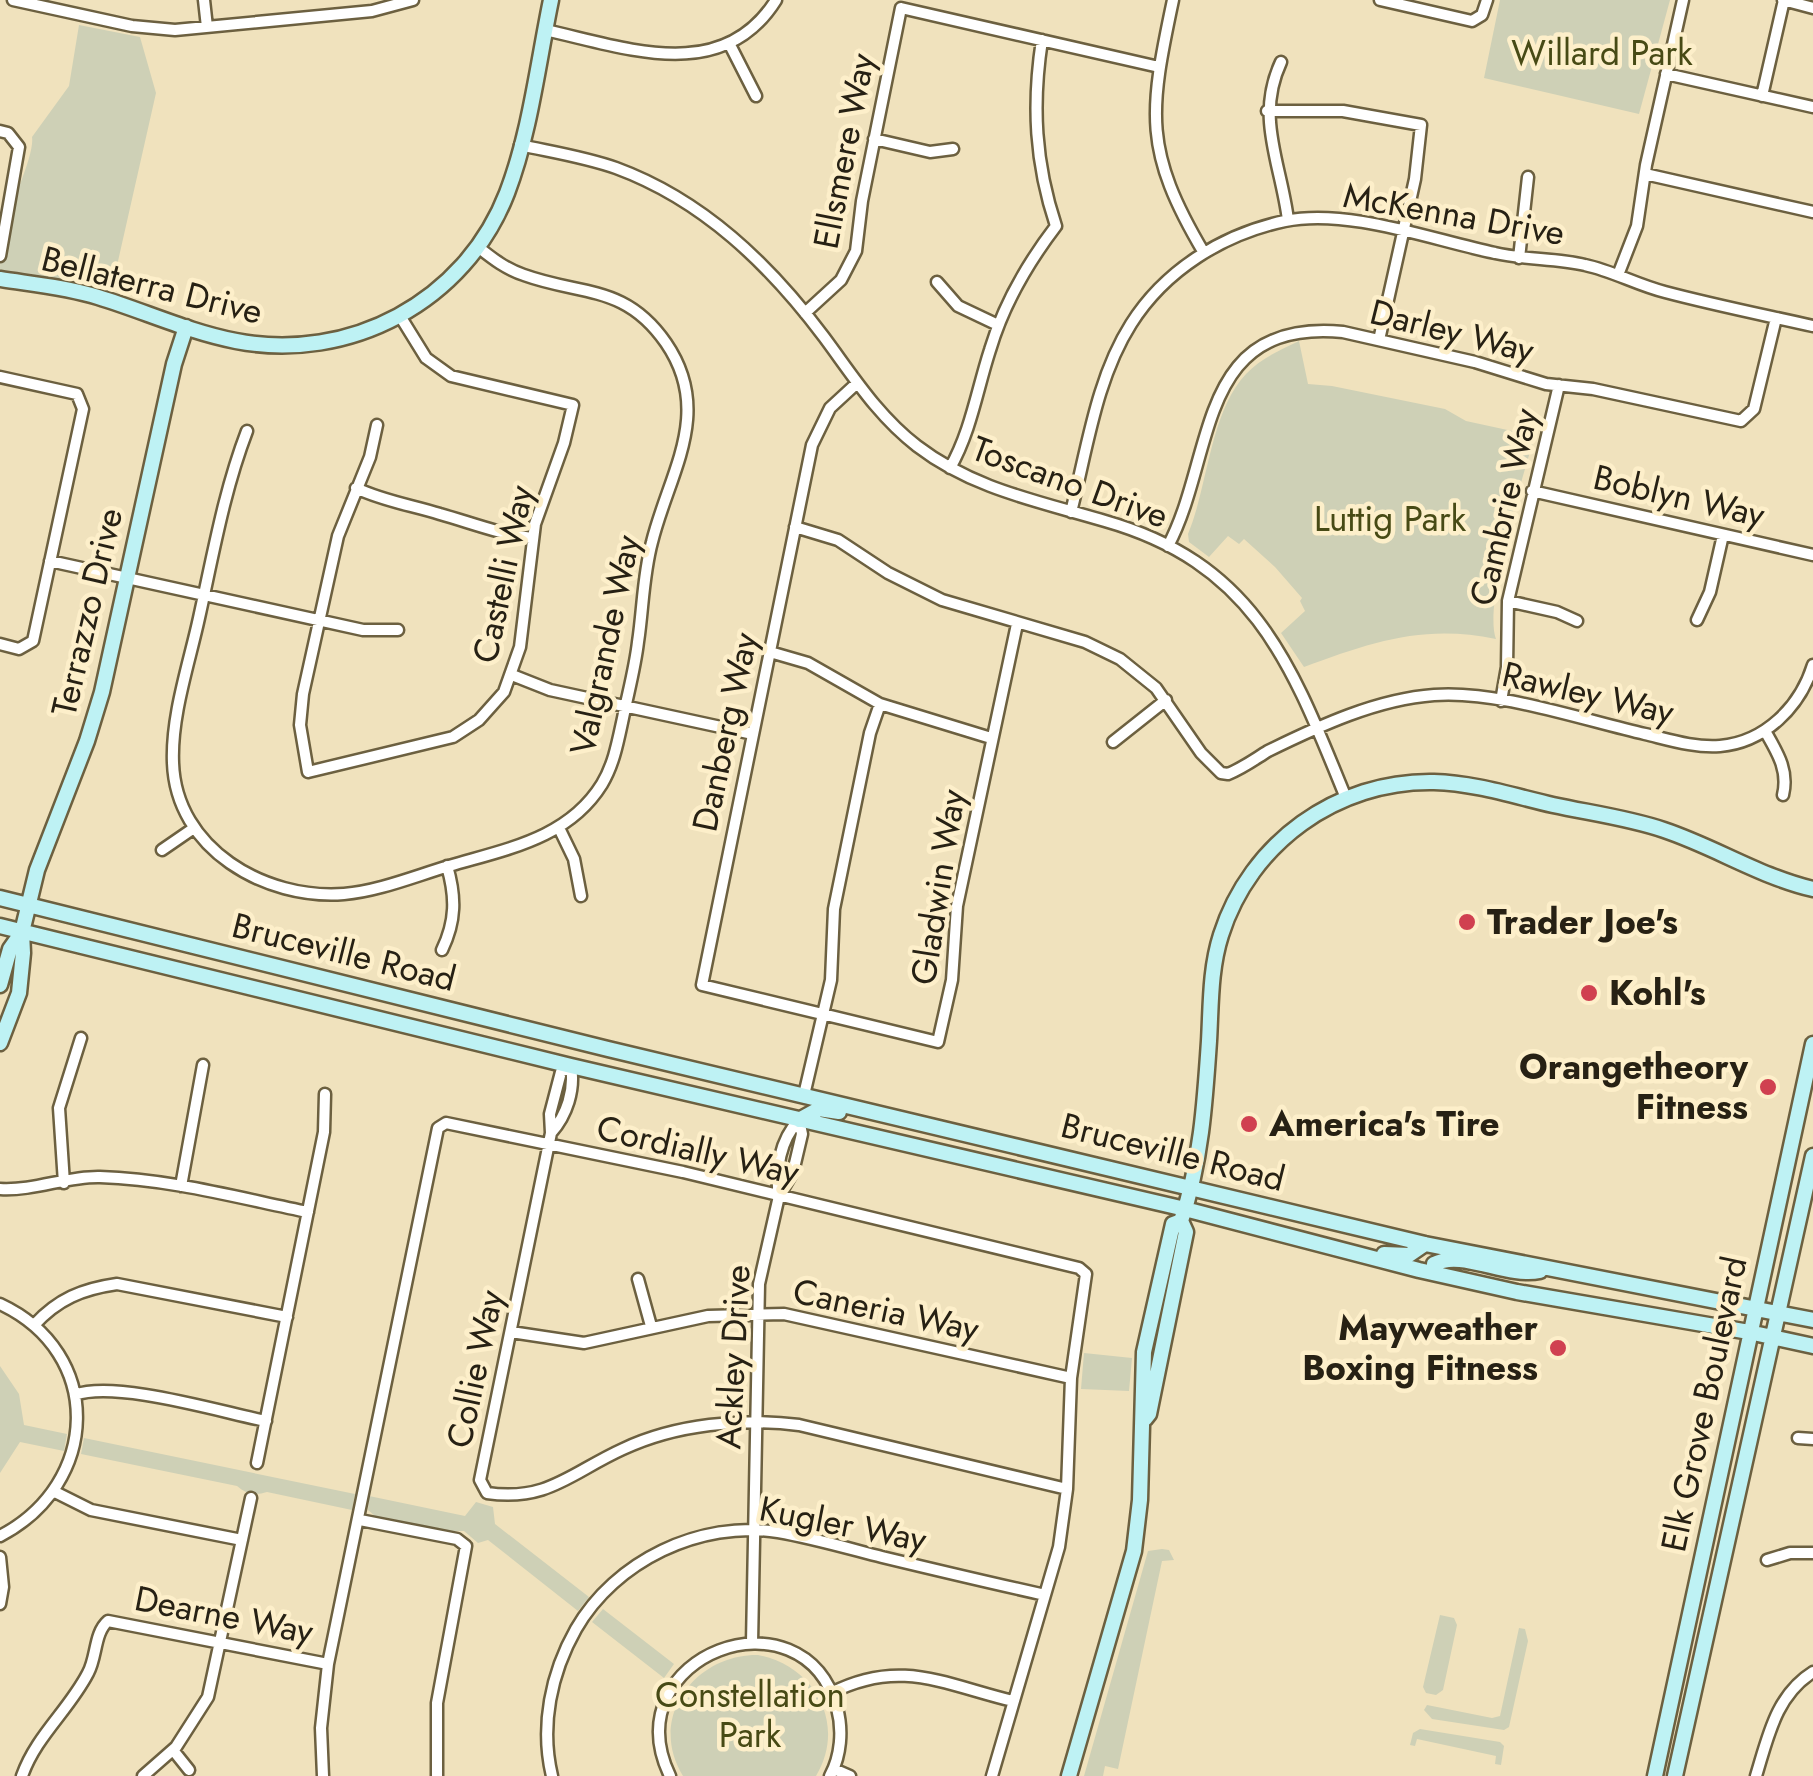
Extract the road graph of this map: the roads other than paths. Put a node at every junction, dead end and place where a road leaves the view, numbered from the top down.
1 (13, 0) edge
2 (204, 0) edge
3 (322, 0) edge
4 (413, 0) edge
5 (551, 0) edge
6 (776, 0) edge
7 (1173, 0) edge
8 (1380, 0) edge
9 (1487, 0) edge
10 (1683, 0) edge
11 (1784, 0) edge
12 (41, 3) edge
13 (1813, 8) edge
14 (324, 17) junction
15 (207, 27) junction
16 (545, 30) junction
17 (1042, 40) junction
18 (729, 43) junction
19 (1281, 62) dead end
20 (1158, 67) junction
21 (1666, 74) junction
22 (756, 96) dead end
23 (1762, 96) junction
24 (1813, 107) edge
25 (1267, 110) junction
26 (0, 131) edge
27 (874, 139) junction
28 (520, 145) junction
29 (953, 149) dead end
30 (1645, 174) junction
31 (1528, 177) dead end
32 (1813, 212) edge
33 (1288, 220) junction
34 (1403, 232) junction
35 (478, 247) junction
36 (1204, 253) junction
37 (0, 256) edge
38 (1519, 258) junction
39 (1618, 275) junction
40 (0, 280) edge
41 (937, 282) dead end
42 (805, 313) junction
43 (400, 316) junction
44 (1776, 318) junction
45 (998, 325) junction
46 (186, 326) junction
47 (1813, 326) edge
48 (1379, 340) junction
49 (0, 377) edge
50 (856, 384) junction
51 (1560, 386) junction
52 (377, 425) dead end
53 (247, 431) dead end
54 (950, 468) junction
55 (356, 488) junction
56 (1532, 491) junction
57 (1071, 512) junction
58 (795, 527) junction
59 (1723, 535) junction
60 (532, 538) junction
61 (1168, 546) junction
62 (1813, 556) edge
63 (50, 562) junction
64 (126, 578) junction
65 (204, 595) junction
66 (1508, 601) junction
67 (319, 620) junction
68 (1698, 620) dead end
69 (1578, 621) dead end
70 (1017, 624) junction
71 (398, 630) dead end
72 (0, 644) edge
73 (770, 652) junction
74 (1813, 665) edge
75 (512, 675) junction
76 (1166, 700) junction
77 (1501, 701) junction
78 (880, 704) junction
79 (625, 707) junction
80 (1318, 730) junction
81 (1765, 730) junction
82 (753, 734) junction
83 (991, 738) junction
84 (1113, 742) dead end
85 (1783, 795) dead end
86 (1346, 798) junction
87 (194, 828) junction
88 (559, 828) junction
89 (162, 850) dead end
90 (447, 866) junction
91 (1813, 889) edge
92 (581, 896) dead end
93 (0, 898) edge
94 (28, 905) junction
95 (0, 926) edge
96 (22, 932) junction
97 (442, 950) dead end
98 (0, 985) edge
99 (822, 1014) junction
100 (81, 1038) dead end
101 (0, 1042) edge
102 (1813, 1044) edge
103 (674, 1064) junction
104 (203, 1065) dead end
105 (571, 1066) junction
106 (325, 1094) dead end
107 (804, 1095) junction
108 (905, 1119) junction
109 (799, 1120) junction
110 (550, 1139) junction
111 (1813, 1156) edge
112 (64, 1183) junction
113 (181, 1186) junction
114 (1191, 1186) junction
115 (0, 1189) edge
116 (779, 1196) junction
117 (308, 1212) junction
118 (1183, 1215) junction
119 (1309, 1241) junction
120 (1425, 1244) junction
121 (1550, 1269) junction
122 (1434, 1273) junction
123 (638, 1279) dead end
124 (0, 1304) edge
125 (1754, 1307) junction
126 (1778, 1312) junction
127 (758, 1314) junction
128 (286, 1317) junction
129 (1813, 1320) edge
130 (34, 1325) junction
131 (651, 1326) junction
132 (511, 1332) junction
133 (1750, 1332) junction
134 (1773, 1336) junction
135 (1813, 1346) edge
136 (1071, 1378) junction
137 (75, 1395) junction
138 (266, 1421) junction
139 (755, 1422) junction
140 (1798, 1438) dead end
141 (1813, 1439) edge
142 (258, 1463) dead end
143 (1067, 1489) junction
144 (55, 1492) junction
145 (251, 1498) dead end
146 (360, 1520) junction
147 (755, 1532) junction
148 (0, 1536) edge
149 (242, 1540) junction
150 (1813, 1553) edge
151 (0, 1557) edge
152 (1767, 1560) dead end
153 (1045, 1595) junction
154 (0, 1604) edge
155 (221, 1642) junction
156 (752, 1643) junction
157 (328, 1664) junction
158 (1813, 1672) edge
159 (831, 1693) junction
160 (1013, 1701) junction
161 (173, 1750) junction
162 (189, 1770) dead end
163 (832, 1772) edge
164 (22, 1776) edge
165 (143, 1776) edge
166 (323, 1776) edge
167 (437, 1776) edge
168 (552, 1776) edge
169 (670, 1776) edge
170 (850, 1776) edge
171 (992, 1776) edge
172 (1069, 1776) edge
173 (1655, 1776) edge
174 (1675, 1776) edge
175 (1756, 1776) edge

1 - 12 street
2 - 15 street
3 - 14 street
4 - 14 street
5 - 16 main road, Bellaterra Drive
6 - 18 street
7 - 20 street
8 - 9 street
10 - 21 street
11 - 13 street
11 - 23 street
12 - 15 street
14 - 15 street
16 - 18 street
16 - 28 main road, Bellaterra Drive
17 - 20 street, Ellsmere Way
17 - 27 street, Ellsmere Way
17 - 45 street
18 - 22 street
19 - 25 street
20 - 36 street
21 - 23 street
21 - 30 street
23 - 24 street
25 - 33 street
25 - 34 street
26 - 37 street
27 - 29 street
27 - 42 street, Ellsmere Way
28 - 35 main road, Bellaterra Drive
28 - 42 street, Toscano Drive
30 - 32 street
30 - 39 street
31 - 38 street
33 - 34 street, McKenna Drive
33 - 36 street, McKenna Drive
34 - 38 street, McKenna Drive
34 - 48 street
35 - 43 main road, Bellaterra Drive
35 - 79 street, Valgrande Way
36 - 57 street, McKenna Drive
38 - 39 street, McKenna Drive
39 - 44 street, McKenna Drive
40 - 46 main road, Bellaterra Drive
41 - 45 street
42 - 50 street, Toscano Drive
43 - 46 main road, Bellaterra Drive
43 - 60 street, Castelli Way
44 - 47 street, McKenna Drive
44 - 51 street, Darley Way
45 - 54 street
46 - 64 main road, Terrazzo Drive
48 - 51 street, Darley Way
48 - 61 street, Darley Way
49 - 63 street
50 - 54 street, Toscano Drive
50 - 58 street, Danberg Way
51 - 56 street, Cambrie Way
52 - 55 street, Castelli Way
53 - 65 street, Valgrande Way
54 - 57 street, Toscano Drive
55 - 60 street
55 - 67 street, Castelli Way
56 - 59 street, Boblyn Way
56 - 66 street, Cambrie Way
57 - 61 street, Toscano Drive
58 - 70 street
58 - 73 street, Danberg Way
59 - 62 street, Boblyn Way
59 - 68 street
60 - 75 street, Castelli Way
61 - 80 street, Toscano Drive
63 - 64 street
63 - 72 street
64 - 65 street
64 - 94 main road, Terrazzo Drive
65 - 67 street
65 - 87 street, Valgrande Way
66 - 69 street
66 - 77 street, Cambrie Way
67 - 71 street
67 - 75 street, Castelli Way
70 - 76 street
70 - 83 street, Gladwin Way
73 - 78 street
73 - 82 street, Danberg Way
74 - 81 street, Rawley Way
75 - 79 street
76 - 80 street, Rawley Way
76 - 84 street
77 - 80 street, Rawley Way
77 - 81 street, Rawley Way
78 - 83 street
78 - 99 street
79 - 82 street
79 - 88 street, Valgrande Way
80 - 86 street, Toscano Drive
81 - 85 street
82 - 99 street, Danberg Way
83 - 99 street, Gladwin Way
86 - 91 main road
86 - 114 main road
87 - 89 street
87 - 90 street, Valgrande Way
88 - 90 street, Valgrande Way
88 - 92 street
90 - 97 street
93 - 94 main road, Bruceville Road
94 - 96 main road, Terrazzo Drive
94 - 103 main road, Bruceville Road
95 - 96 main road, Bruceville Road
96 - 98 main road
96 - 101 main road
96 - 105 main road, Bruceville Road
99 - 107 street
100 - 112 street
102 - 125 main road, Elk Grove Boulevard
103 - 105 main road, Bruceville Road
103 - 107 main road, Bruceville Road
104 - 113 street
105 - 109 main road, Bruceville Road
105 - 110 street, Collie Way
106 - 117 street
107 - 108 main road, Bruceville Road
108 - 109 main road, Bruceville Road
108 - 114 main road, Bruceville Road
109 - 116 street, Ackley Drive
109 - 118 main road, Bruceville Road
110 - 116 street, Cordially Way
110 - 132 street, Collie Way
110 - 146 street, Cordially Way
111 - 126 main road, Elk Grove Boulevard
112 - 113 street
112 - 115 street
113 - 117 street
114 - 118 main road
114 - 120 main road, Bruceville Road
116 - 127 street, Ackley Drive
116 - 136 street, Cordially Way
117 - 128 street
118 - 119 main road, Bruceville Road
118 - 172 main road
119 - 120 main road, Bruceville Road
119 - 122 main road, Bruceville Road
120 - 121 main road, Bruceville Road
121 - 122 main road, Bruceville Road
121 - 125 main road, Bruceville Road
122 - 133 main road, Bruceville Road
123 - 131 street
124 - 130 street
125 - 126 main road, Bruceville Road
125 - 133 main road, Elk Grove Boulevard
126 - 129 main road, Bruceville Road
126 - 134 main road, Elk Grove Boulevard
127 - 131 street, Caneria Way
127 - 136 street, Caneria Way
127 - 139 street, Ackley Drive
128 - 130 street
128 - 138 street
130 - 137 street
131 - 132 street, Caneria Way
132 - 139 street, Collie Way
133 - 134 main road, Bruceville Road
133 - 173 main road, Elk Grove Boulevard
134 - 135 main road, Bruceville Road
134 - 174 main road, Elk Grove Boulevard
136 - 143 street, Cordially Way
137 - 138 street
137 - 144 street
138 - 142 street
139 - 143 street, Collie Way
139 - 147 street, Ackley Drive
140 - 141 street
143 - 153 street, Cordially Way
144 - 148 street
144 - 149 street
145 - 149 street
146 - 157 street, Cordially Way
146 - 167 street
147 - 153 street, Kugler Way
147 - 156 street, Ackley Drive
147 - 168 street, Kugler Way
149 - 155 street
150 - 152 street
151 - 154 street
153 - 160 street, Cordially Way
155 - 157 street, Dearne Way
155 - 161 street
155 - 164 street, Dearne Way
156 - 159 street
156 - 169 street
157 - 166 street, Cordially Way
158 - 175 street
159 - 160 street
159 - 163 street
160 - 171 street, Cordially Way
161 - 162 street
161 - 165 street
163 - 170 street

